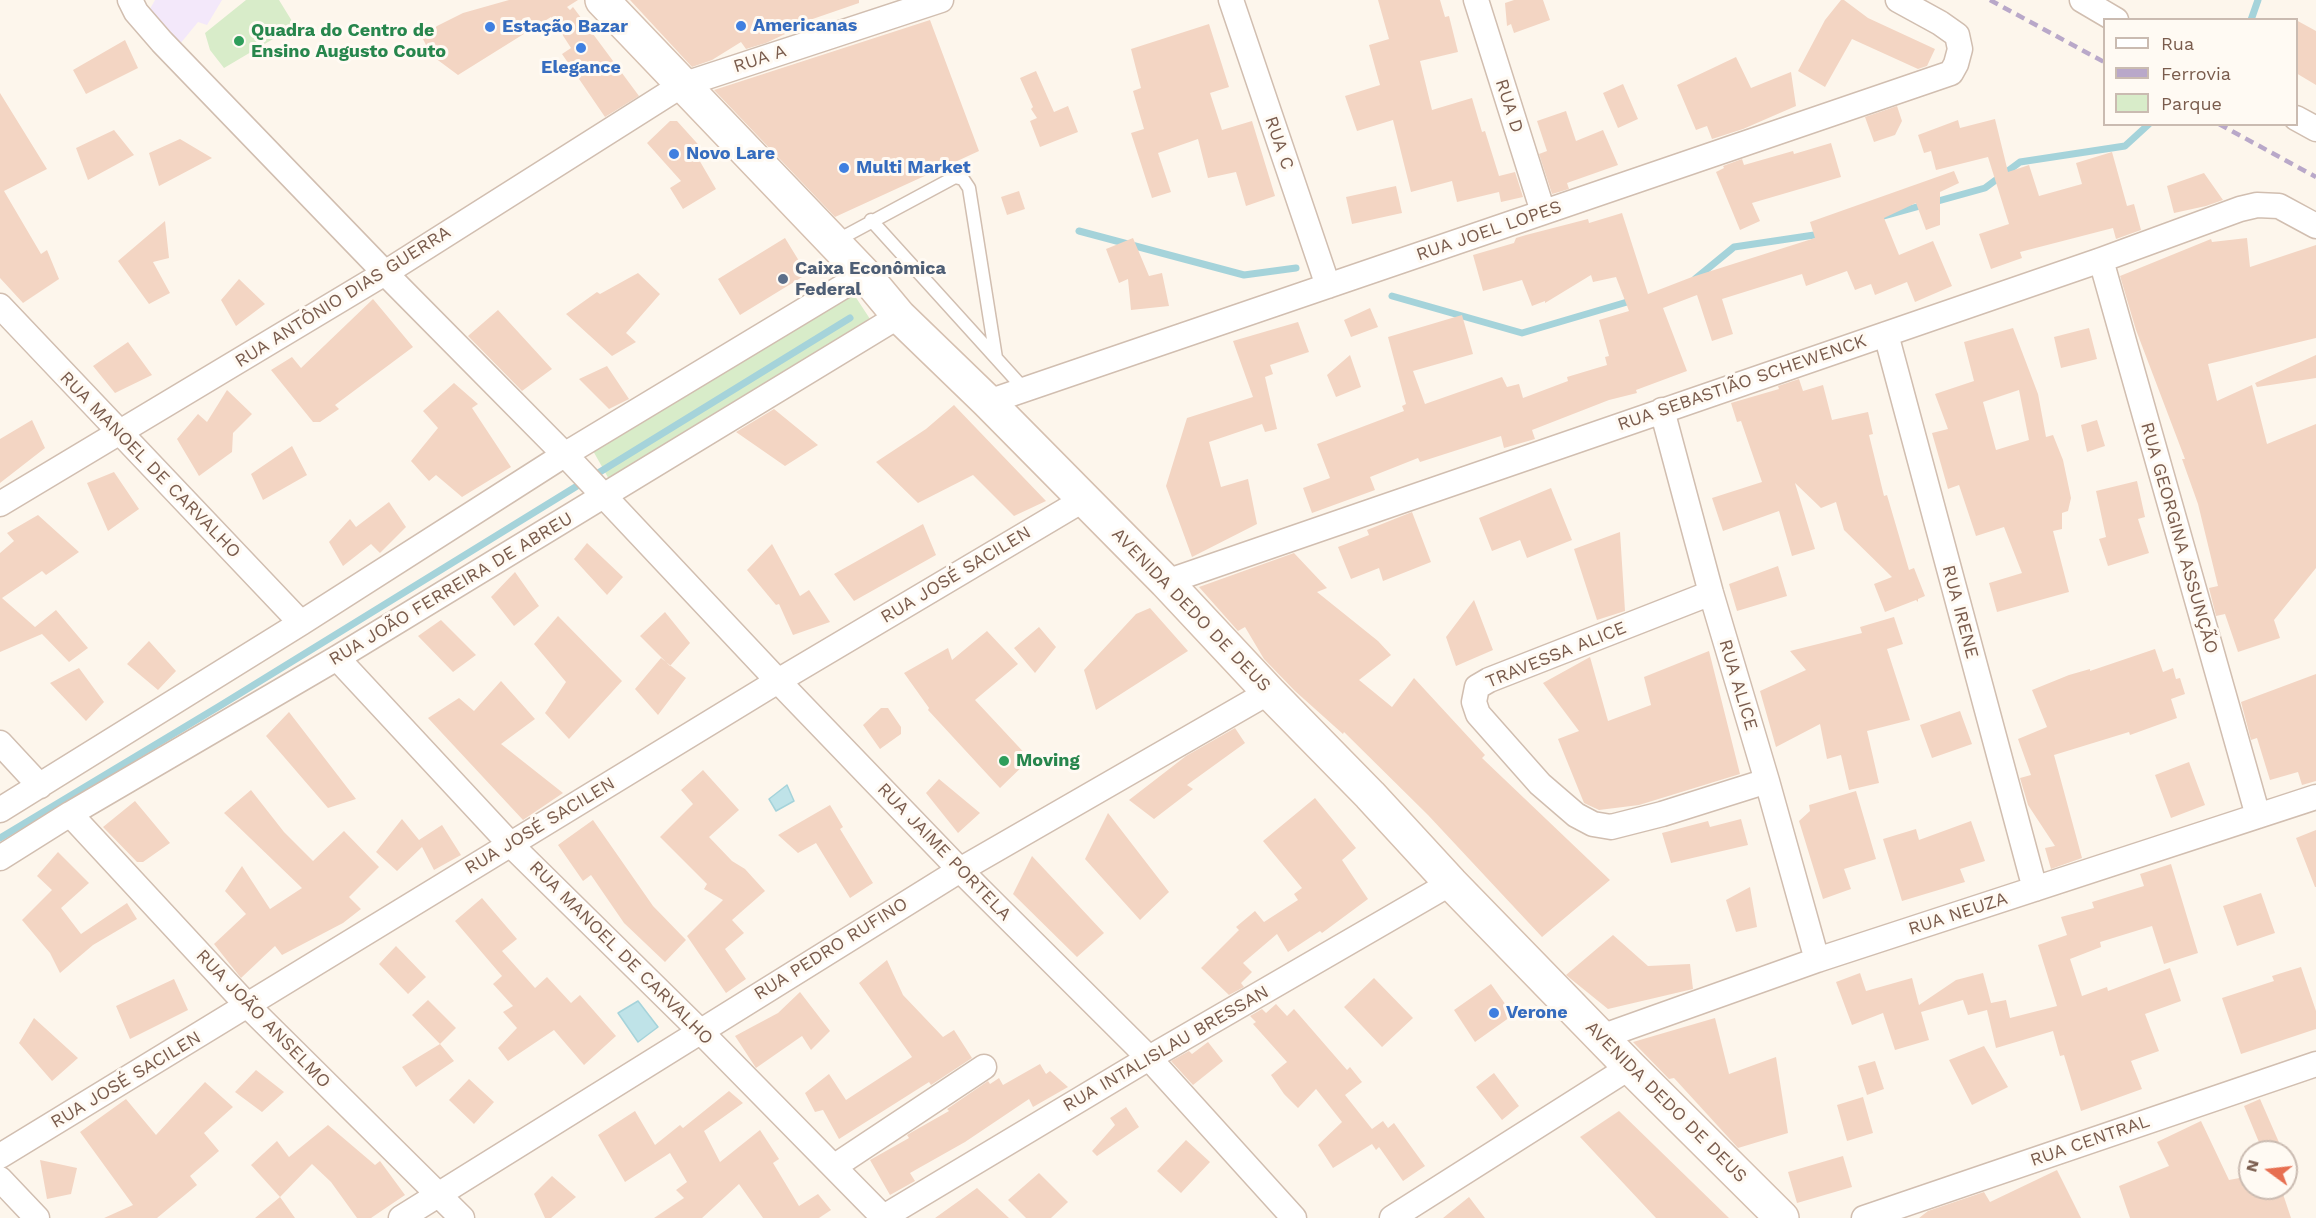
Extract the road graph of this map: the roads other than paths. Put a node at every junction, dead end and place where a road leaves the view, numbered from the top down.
1 (130, 0) edge
2 (602, 0) edge
3 (941, 0) edge
4 (1231, 0) edge
5 (1476, 0) edge
6 (1898, 0) edge
7 (2082, 0) edge
8 (2113, 18) edge
9 (682, 85) junction
10 (2298, 119) edge
11 (2316, 129) edge
12 (1543, 212) junction
13 (871, 220) junction
14 (2316, 226) edge
15 (833, 242) junction
16 (2101, 260) junction
17 (385, 273) junction
18 (864, 274) junction
19 (1328, 286) junction
20 (0, 306) edge
21 (899, 316) junction
22 (1886, 334) junction
23 (996, 358) junction
24 (1025, 390) junction
25 (988, 402) junction
26 (1662, 410) junction
27 (119, 434) junction
28 (568, 459) junction
29 (599, 491) junction
30 (1083, 500) junction
31 (0, 504) edge
32 (1166, 582) junction
33 (1711, 593) junction
34 (301, 623) junction
35 (337, 658) junction
36 (778, 681) junction
37 (1269, 692) junction
38 (0, 743) edge
39 (1767, 781) junction
40 (40, 786) junction
41 (2316, 797) edge
42 (0, 810) edge
43 (70, 814) junction
44 (2258, 816) junction
45 (511, 844) junction
46 (0, 858) edge
47 (960, 870) junction
48 (1451, 883) junction
49 (2035, 889) junction
50 (1817, 960) junction
51 (247, 1005) junction
52 (700, 1031) junction
53 (1601, 1037) junction
54 (1149, 1058) junction
55 (2316, 1064) edge
56 (984, 1067) dead end
57 (1630, 1067) junction
58 (0, 1156) edge
59 (835, 1166) junction
60 (0, 1179) edge
61 (439, 1195) junction
62 (37, 1218) edge
63 (401, 1218) edge
64 (462, 1218) edge
65 (883, 1218) edge
66 (1294, 1218) edge
67 (1392, 1218) edge
68 (1782, 1218) edge
69 (1864, 1218) edge

1 - 17 street, RUA JAIME PORTELA
2 - 9 main road, AVENIDA DEDO DE DEUS
3 - 9 street, RUA A
4 - 19 street, RUA C
5 - 12 street, RUA D
6 - 12 street, RUA JOEL LOPES
7 - 8 street
9 - 15 main road, AVENIDA DEDO DE DEUS
9 - 17 street, RUA ANTÔNIO DIAS GUERRA
10 - 11 street
12 - 19 street, RUA JOEL LOPES
13 - 15 lane
13 - 23 lane
13 - 23 lane
14 - 16 street, RUA SEBASTIÃO SCHEWENCK
15 - 18 main road, AVENIDA DEDO DE DEUS
16 - 22 street, RUA SEBASTIÃO SCHEWENCK
16 - 44 street, RUA GEORGINA ASSUNÇÃO
17 - 27 street, RUA ANTÔNIO DIAS GUERRA
17 - 28 street, RUA JAIME PORTELA
18 - 21 main road, AVENIDA DEDO DE DEUS
18 - 28 street
19 - 24 street, RUA JOEL LOPES
20 - 27 street, RUA MANOEL DE CARVALHO
21 - 25 main road, AVENIDA DEDO DE DEUS
21 - 29 street, RUA JOÃO FERREIRA DE ABREU
22 - 26 street, RUA SEBASTIÃO SCHEWENCK
22 - 49 street, RUA IRENE
23 - 24 lane
24 - 25 street, RUA JOEL LOPES
25 - 30 main road, AVENIDA DEDO DE DEUS
26 - 32 street, RUA SEBASTIÃO SCHEWENCK
26 - 33 street, RUA ALICE
27 - 31 street, RUA ANTÔNIO DIAS GUERRA
27 - 34 street, RUA MANOEL DE CARVALHO
28 - 29 street, RUA JAIME PORTELA
28 - 34 street
29 - 35 street, RUA JOÃO FERREIRA DE ABREU
29 - 36 street, RUA JAIME PORTELA
30 - 32 main road, AVENIDA DEDO DE DEUS
30 - 36 street, RUA JOSÉ SACILEN
32 - 37 main road, AVENIDA DEDO DE DEUS
33 - 39 street, RUA ALICE
33 - 39 street, TRAVESSA ALICE
34 - 40 street
35 - 43 street, RUA JOÃO FERREIRA DE ABREU
35 - 45 street, RUA MANOEL DE CARVALHO
36 - 45 street, RUA JOSÉ SACILEN
36 - 47 street, RUA JAIME PORTELA
37 - 47 street, RUA PEDRO RUFINO
37 - 48 main road, AVENIDA DEDO DE DEUS
38 - 40 street
39 - 50 street, RUA ALICE
40 - 42 street
41 - 44 street, RUA NEUZA
43 - 46 street, RUA JOÃO FERREIRA DE ABREU
43 - 51 street, RUA JOÃO ANSELMO
44 - 49 street, RUA NEUZA
45 - 51 street, RUA JOSÉ SACILEN
45 - 52 street, RUA MANOEL DE CARVALHO
47 - 52 street, RUA PEDRO RUFINO
47 - 54 street, RUA JAIME PORTELA
48 - 53 main road, AVENIDA DEDO DE DEUS
48 - 54 street, RUA INTALISLAU BRESSAN
49 - 50 street, RUA NEUZA
50 - 53 street, RUA NEUZA
51 - 58 street, RUA JOSÉ SACILEN
51 - 61 street, RUA JOÃO ANSELMO
52 - 59 street, RUA MANOEL DE CARVALHO
52 - 61 street, RUA PEDRO RUFINO
53 - 57 main road, AVENIDA DEDO DE DEUS
54 - 65 street, RUA INTALISLAU BRESSAN
54 - 66 street, RUA JAIME PORTELA
55 - 69 street, RUA CENTRAL
56 - 59 street
57 - 67 street
57 - 68 main road, AVENIDA DEDO DE DEUS
59 - 65 street, RUA MANOEL DE CARVALHO
60 - 62 street
61 - 63 street, RUA PEDRO RUFINO
61 - 64 street, RUA JOÃO ANSELMO

